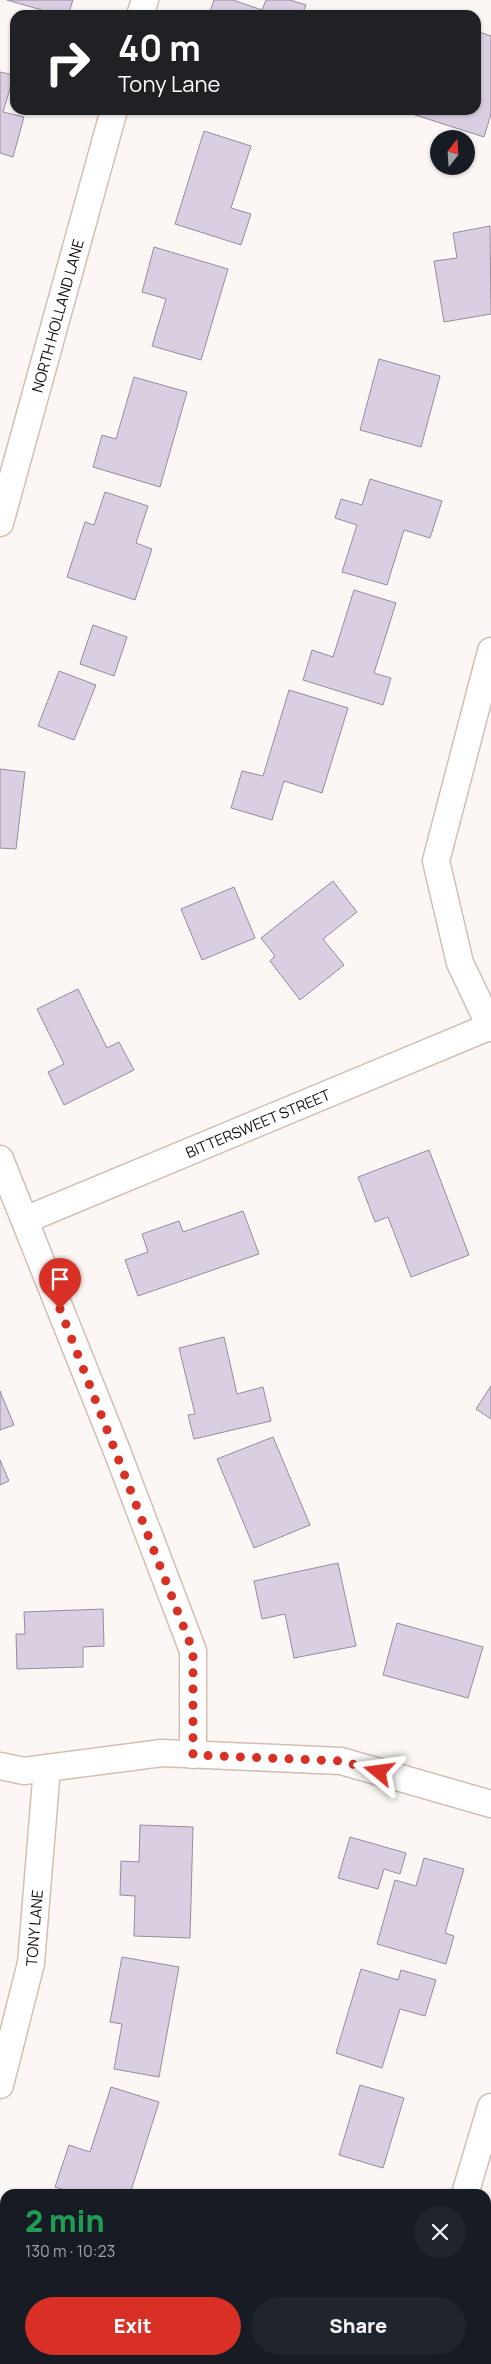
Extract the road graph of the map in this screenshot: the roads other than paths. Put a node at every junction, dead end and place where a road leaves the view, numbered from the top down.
1 (113, 115) edge
2 (0, 523) edge
3 (491, 651) edge
4 (491, 1027) edge
5 (0, 1159) edge
6 (24, 1220) junction
7 (193, 1755) junction
8 (0, 1766) edge
9 (47, 1768) junction
10 (491, 1804) edge
11 (0, 2085) edge
12 (491, 2107) edge
13 (466, 2189) edge

1 - 2 street, NORTH HOLLAND LANE
3 - 4 street
4 - 6 street, BITTERSWEET STREET
5 - 6 street
6 - 7 street
7 - 9 street
7 - 10 street
8 - 9 street
9 - 11 street, TONY LANE
12 - 13 street

